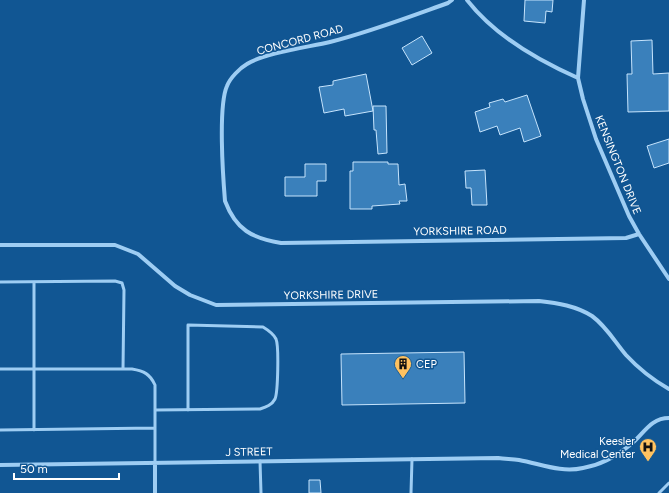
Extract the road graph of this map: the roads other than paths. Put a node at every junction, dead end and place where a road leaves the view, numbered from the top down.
1 (452, 0) edge
2 (467, 0) edge
3 (584, 0) edge
4 (578, 78) junction
5 (638, 234) junction
6 (282, 243) joint
7 (0, 245) edge
8 (669, 279) edge
9 (0, 282) edge
10 (34, 282) junction
11 (0, 369) edge
12 (34, 369) junction
13 (124, 369) junction
14 (669, 389) edge
15 (155, 410) junction
16 (188, 410) junction
17 (669, 418) edge
18 (155, 428) junction
19 (0, 430) edge
20 (34, 430) junction
21 (412, 460) junction
22 (260, 461) junction
23 (155, 463) junction
24 (0, 465) edge
25 (669, 482) edge
26 (156, 493) edge
27 (261, 493) edge
28 (411, 493) edge
29 (660, 493) edge

1 - 6 street, CONCORD ROAD
2 - 4 street
3 - 4 street, KENSINGTON DRIVE
4 - 5 street, KENSINGTON DRIVE
5 - 6 street, YORKSHIRE ROAD
5 - 8 street, KENSINGTON DRIVE
7 - 14 street, YORKSHIRE DRIVE
9 - 10 lane
10 - 12 lane
10 - 13 lane
11 - 12 lane
12 - 13 lane
12 - 20 lane
13 - 15 lane
15 - 16 lane
15 - 18 lane
16 - 16 lane
17 - 21 street, J STREET
18 - 20 lane
18 - 23 lane
19 - 20 lane
21 - 22 street, J STREET
21 - 28 lane
22 - 23 street, J STREET
22 - 27 lane
23 - 24 street, J STREET
23 - 26 street
25 - 29 lane

